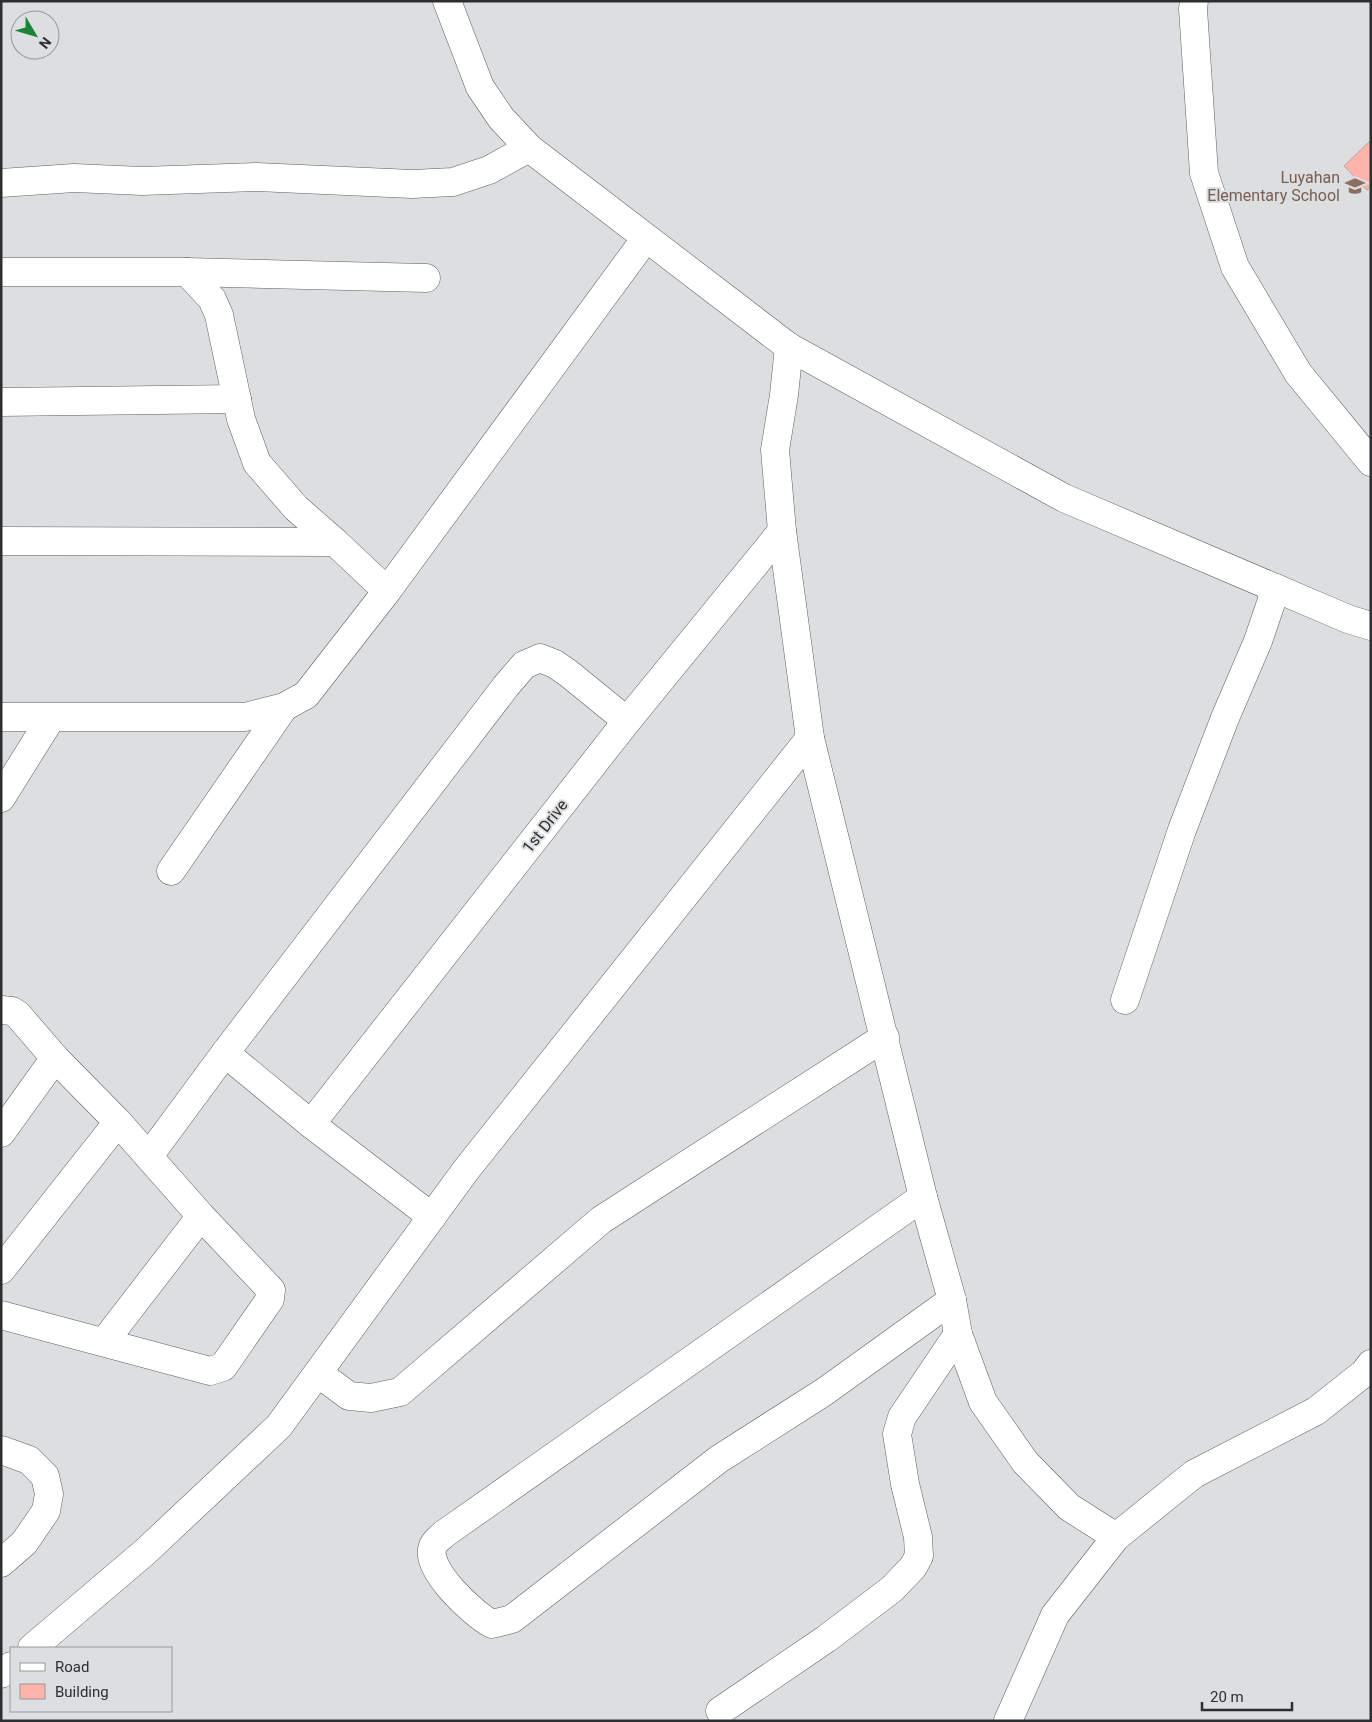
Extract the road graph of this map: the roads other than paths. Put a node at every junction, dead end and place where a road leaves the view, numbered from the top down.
1 (447, 1) edge
2 (1194, 1) edge
3 (529, 148) junction
4 (1, 182) edge
5 (646, 238) junction
6 (1, 272) edge
7 (188, 272) junction
8 (426, 278) dead end
9 (789, 347) junction
10 (237, 399) junction
11 (1, 402) edge
12 (1371, 462) edge
13 (782, 531) junction
14 (1, 541) edge
15 (335, 542) junction
16 (1276, 588) junction
17 (387, 591) junction
18 (1371, 626) edge
19 (284, 707) junction
20 (1, 717) edge
21 (50, 718) junction
22 (627, 721) junction
23 (810, 738) junction
24 (1, 798) edge
25 (171, 871) dead end
26 (1125, 1000) dead end
27 (1, 1010) edge
28 (885, 1037) junction
29 (225, 1053) junction
30 (55, 1058) junction
31 (118, 1122) junction
32 (311, 1124) junction
33 (1, 1133) edge
34 (149, 1156) junction
35 (923, 1197) junction
36 (201, 1216) junction
37 (432, 1217) junction
38 (1, 1270) edge
39 (952, 1300) junction
40 (1, 1316) edge
41 (958, 1334) junction
42 (104, 1342) junction
43 (1371, 1364) edge
44 (318, 1373) junction
45 (1, 1450) edge
46 (1116, 1538) junction
47 (1, 1563) edge
48 (33, 1647) edge
49 (720, 1711) dead end
50 (1008, 1721) edge

1 - 3 street
2 - 12 street
3 - 4 street
3 - 5 street
5 - 9 street
5 - 17 street
6 - 7 street
7 - 8 street
7 - 10 street
9 - 13 street
9 - 16 street
10 - 11 street
10 - 15 street
13 - 22 street, 1st Drive
13 - 23 street
14 - 15 street
15 - 17 street
16 - 18 street
16 - 26 street
17 - 19 street
19 - 21 street
19 - 25 street
20 - 21 street
21 - 24 street
22 - 29 street
22 - 32 street, 1st Drive
23 - 28 street
23 - 37 street
27 - 30 street
28 - 35 street
28 - 44 street
29 - 32 street
29 - 34 street
30 - 31 street
30 - 33 street
31 - 34 street
31 - 38 street
32 - 37 street
34 - 36 street
35 - 39 street
35 - 39 street
36 - 42 street
36 - 42 street
37 - 44 street
39 - 41 street
40 - 42 street
41 - 46 street
41 - 49 street
43 - 46 street
44 - 48 street
45 - 47 street
46 - 50 street

